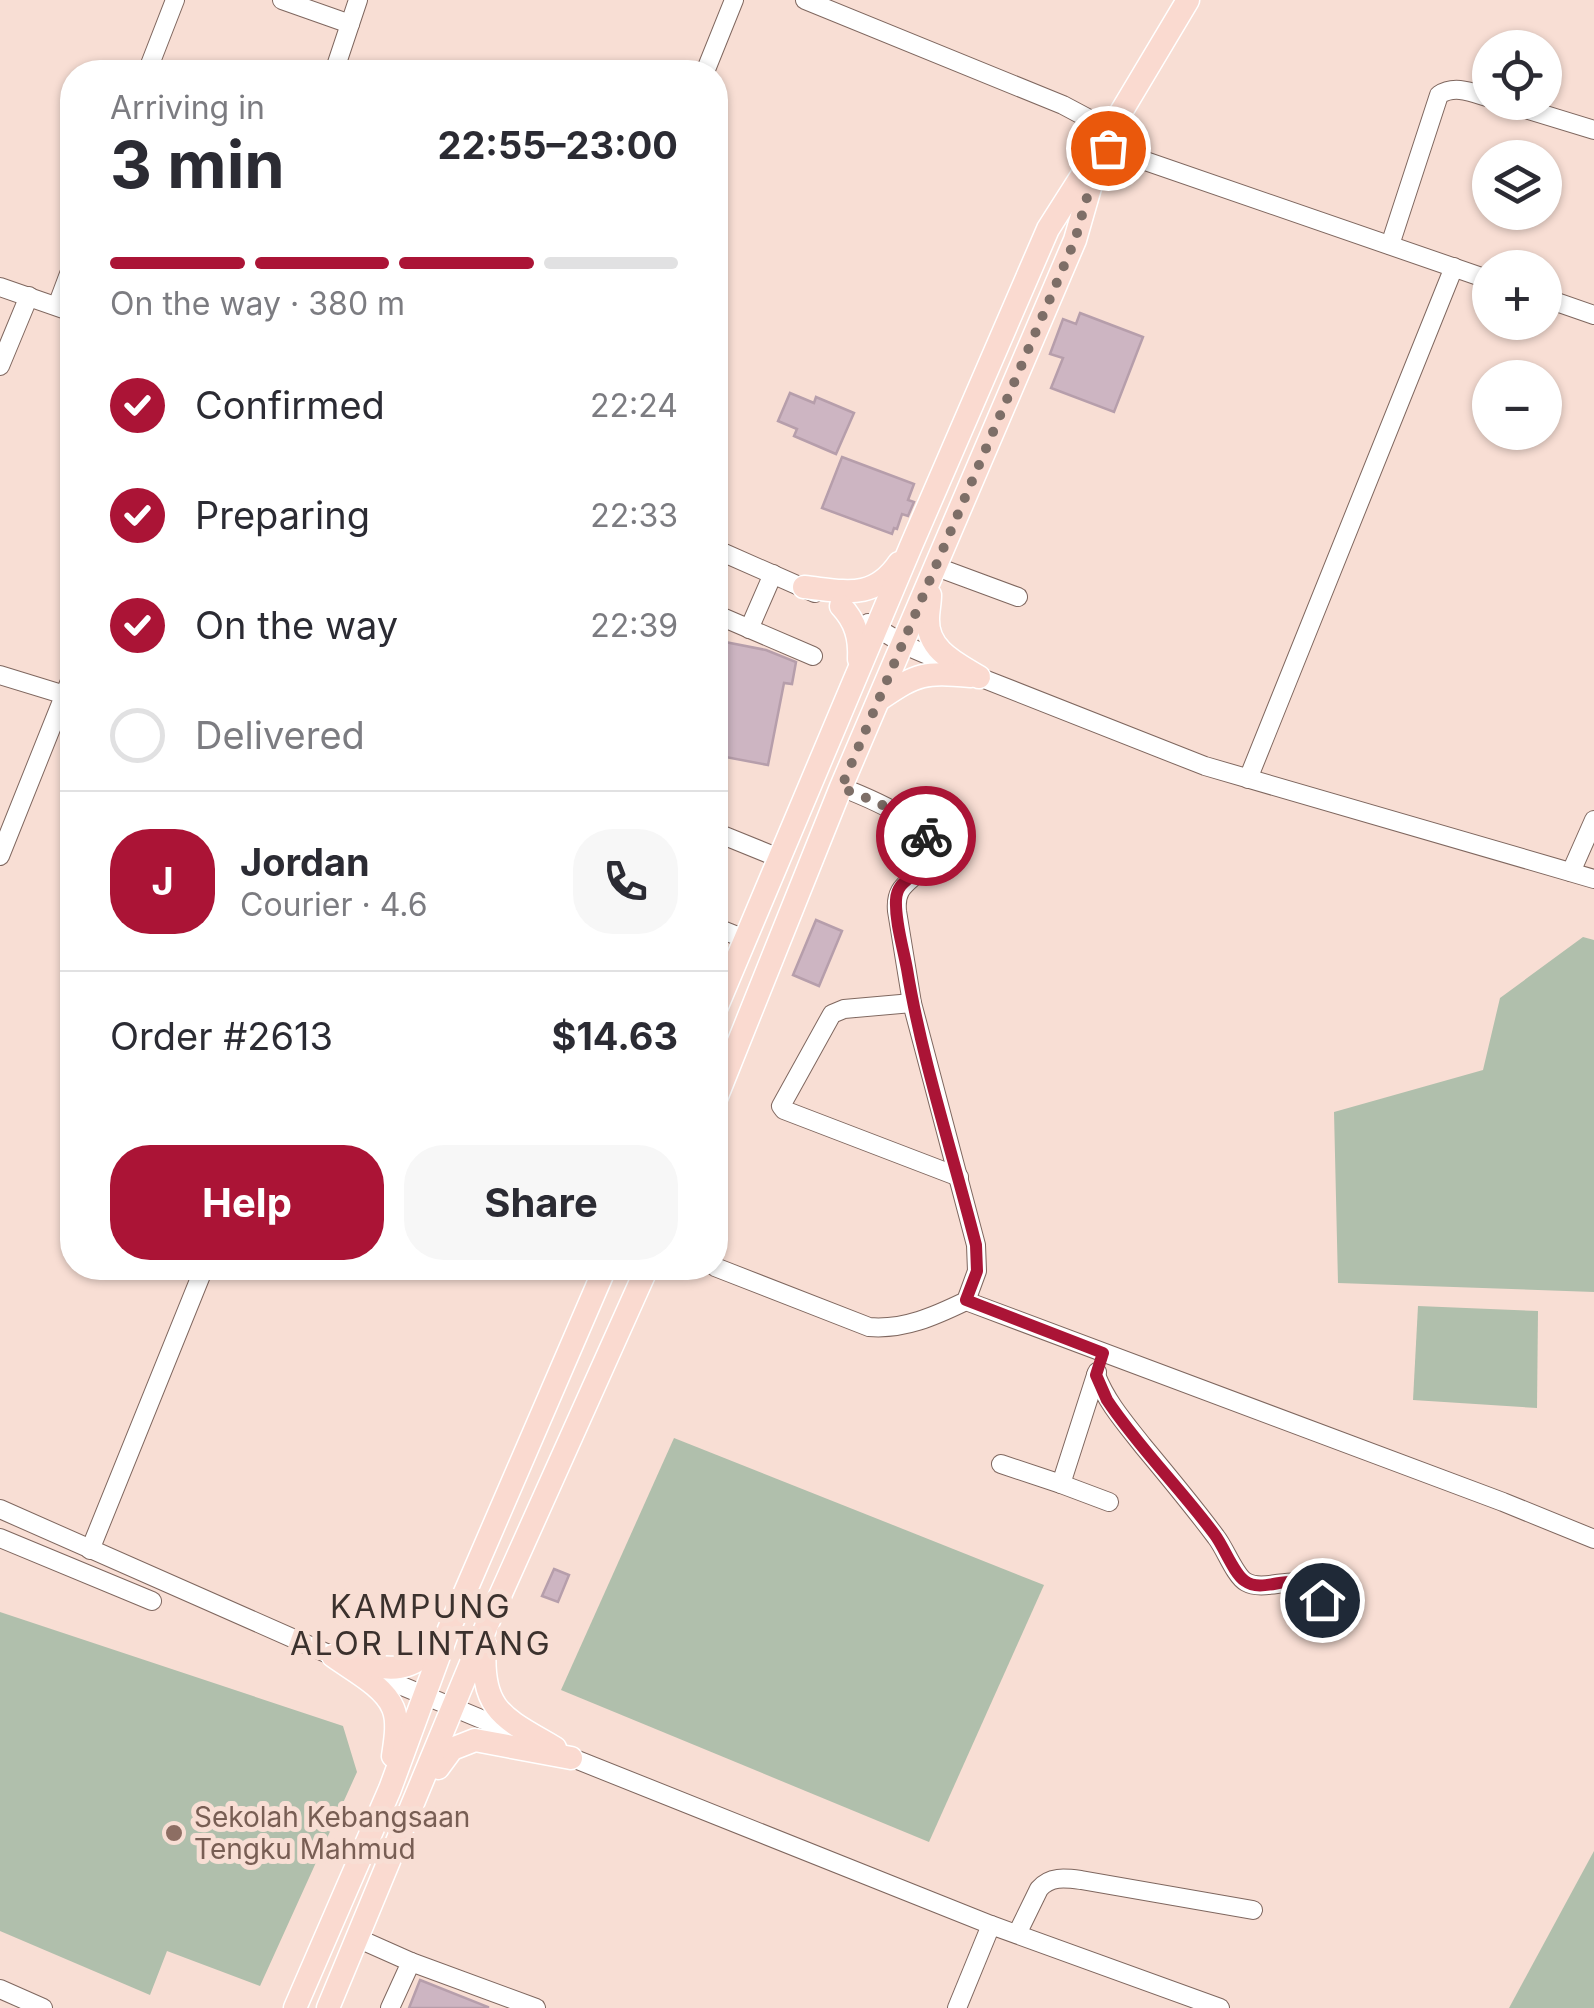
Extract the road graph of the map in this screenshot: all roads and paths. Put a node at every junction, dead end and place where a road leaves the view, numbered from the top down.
1 (175, 0) edge
2 (282, 0) edge
3 (358, 0) edge
4 (734, 0) edge
5 (804, 0) edge
6 (1188, 0) edge
7 (350, 24) junction
8 (152, 60) edge
9 (338, 60) edge
10 (710, 60) edge
11 (1472, 93) edge
12 (1562, 120) edge
13 (1594, 130) edge
14 (1106, 137) junction
15 (1390, 245) junction
16 (1454, 267) junction
17 (1472, 274) edge
18 (0, 286) edge
19 (29, 296) junction
20 (1562, 304) edge
21 (60, 307) edge
22 (1594, 315) edge
23 (0, 366) edge
24 (911, 546) junction
25 (728, 555) edge
26 (933, 569) junction
27 (773, 574) junction
28 (804, 587) junction
29 (1018, 598) dead end
30 (841, 606) junction
31 (728, 620) edge
32 (876, 628) junction
33 (749, 629) junction
34 (902, 643) junction
35 (813, 656) dead end
36 (859, 668) junction
37 (0, 674) edge
38 (979, 677) junction
39 (60, 693) edge
40 (878, 700) junction
41 (60, 707) edge
42 (1248, 779) junction
43 (841, 788) junction
44 (1594, 820) edge
45 (728, 837) edge
46 (0, 856) edge
47 (779, 858) junction
48 (1571, 872) junction
49 (1594, 879) edge
50 (728, 933) edge
51 (745, 940) junction
52 (728, 980) edge
53 (912, 1004) junction
54 (728, 1069) edge
55 (959, 1178) junction
56 (728, 1271) edge
57 (199, 1280) edge
58 (601, 1280) edge
59 (642, 1280) edge
60 (966, 1300) junction
61 (1103, 1353) junction
62 (1096, 1375) junction
63 (1001, 1464) dead end
64 (1061, 1484) junction
65 (1108, 1502) dead end
66 (0, 1509) edge
67 (0, 1538) edge
68 (1594, 1539) edge
69 (90, 1550) junction
70 (152, 1601) dead end
71 (1317, 1622) dead end
72 (486, 1627) junction
73 (447, 1634) junction
74 (333, 1656) junction
75 (424, 1695) junction
76 (455, 1707) junction
77 (571, 1758) junction
78 (390, 1790) junction
79 (418, 1794) junction
80 (1252, 1910) dead end
81 (991, 1925) junction
82 (1017, 1934) junction
83 (357, 1938) junction
84 (412, 1962) junction
85 (0, 1989) edge
86 (43, 2008) edge
87 (295, 2008) edge
88 (328, 2008) edge
89 (390, 2008) edge
90 (536, 2008) edge
91 (957, 2008) edge
92 (1220, 2008) edge

1 - 8 street
2 - 7 street
3 - 7 street
4 - 10 street
5 - 14 street
6 - 14 main road
7 - 9 street
11 - 15 street
12 - 13 street
14 - 15 street
14 - 24 main road
14 - 26 main road
15 - 16 street
16 - 17 street
16 - 42 street
18 - 19 street
19 - 21 street
19 - 23 street
20 - 22 street
24 - 28 main road
24 - 32 main road
25 - 27 street
26 - 29 street
26 - 34 main road
26 - 38 main road
27 - 28 street
27 - 33 street
28 - 30 street
30 - 32 street
30 - 36 main road
31 - 33 street
32 - 34 street
32 - 36 main road
33 - 35 street
34 - 38 street
34 - 40 main road
36 - 47 main road
37 - 39 street
38 - 40 main road
38 - 42 street
40 - 43 main road
41 - 46 street
42 - 48 street
43 - 53 street
43 - 54 main road
44 - 48 street
45 - 47 street
47 - 51 main road
48 - 49 street
50 - 51 street
51 - 52 main road
53 - 55 street
53 - 55 street
55 - 60 street
56 - 60 street
57 - 69 street
58 - 73 main road
59 - 72 main road
60 - 61 street
61 - 62 street
61 - 68 street
62 - 64 street
62 - 71 street
63 - 64 street
64 - 65 street
66 - 69 street
67 - 70 street
69 - 74 street
72 - 76 main road
72 - 77 main road
73 - 74 main road
73 - 75 main road
74 - 75 street
74 - 78 main road
75 - 76 street
75 - 78 main road
76 - 77 street
76 - 79 main road
77 - 79 main road
77 - 81 street
78 - 87 main road
79 - 83 main road
80 - 82 street
81 - 82 street
81 - 91 street
82 - 92 street
83 - 84 street
83 - 88 main road
84 - 89 street
84 - 90 street
85 - 86 street

